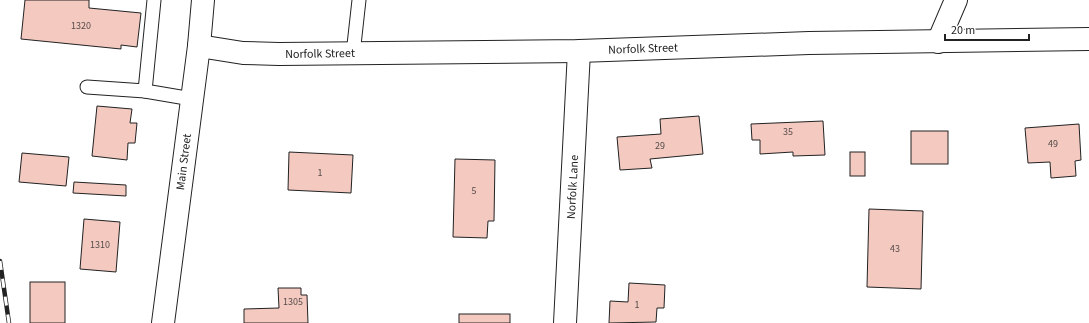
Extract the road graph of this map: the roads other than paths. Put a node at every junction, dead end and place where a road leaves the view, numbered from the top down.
1 (154, 0) edge
2 (203, 0) edge
3 (359, 0) edge
4 (956, 0) edge
5 (1089, 39) edge
6 (938, 42) junction
7 (198, 46) junction
8 (579, 51) junction
9 (353, 54) junction
10 (87, 87) dead end
11 (145, 91) junction
12 (192, 99) junction
13 (163, 323) edge
14 (565, 323) edge

1 - 11 lane
2 - 7 main road, Main Street
3 - 9 lane
4 - 6 main road
5 - 6 main road, Norfolk Street
6 - 8 main road, Norfolk Street
7 - 9 main road, Norfolk Street
7 - 12 main road, Main Street
8 - 9 main road, Norfolk Street
8 - 14 main road, Norfolk Lane
10 - 11 lane
11 - 12 lane
12 - 13 main road, Main Street

